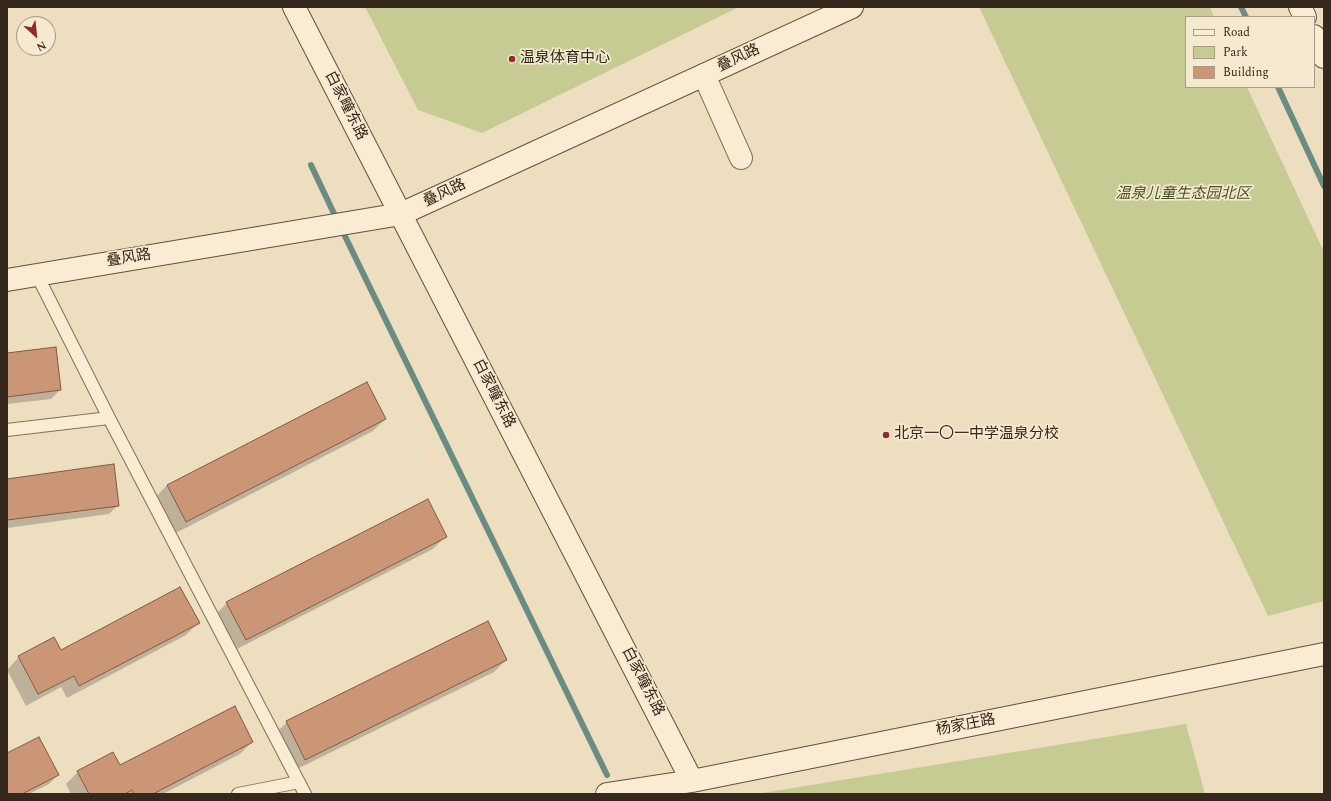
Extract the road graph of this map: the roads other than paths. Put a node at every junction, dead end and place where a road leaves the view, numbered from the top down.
1 (294, 7) edge
2 (852, 7) edge
3 (1300, 7) edge
4 (1304, 16) edge
5 (1315, 38) edge
6 (1324, 57) edge
7 (704, 75) junction
8 (742, 158) dead end
9 (401, 214) junction
10 (37, 275) junction
11 (7, 280) edge
12 (109, 418) junction
13 (7, 430) edge
14 (1324, 654) edge
15 (692, 781) junction
16 (299, 782) junction
17 (238, 794) edge
18 (305, 794) edge
19 (607, 794) edge

1 - 9 street, 白家疃东路
2 - 7 street, 叠风路
3 - 4 street
5 - 6 street
7 - 8 street
7 - 9 street, 叠风路
9 - 10 street, 叠风路
9 - 15 street, 白家疃东路
10 - 11 street, 叠风路
10 - 12 lane
12 - 13 lane
12 - 16 lane
14 - 15 street, 杨家庄路
15 - 19 street, 杨家庄路
16 - 17 lane
16 - 18 lane

